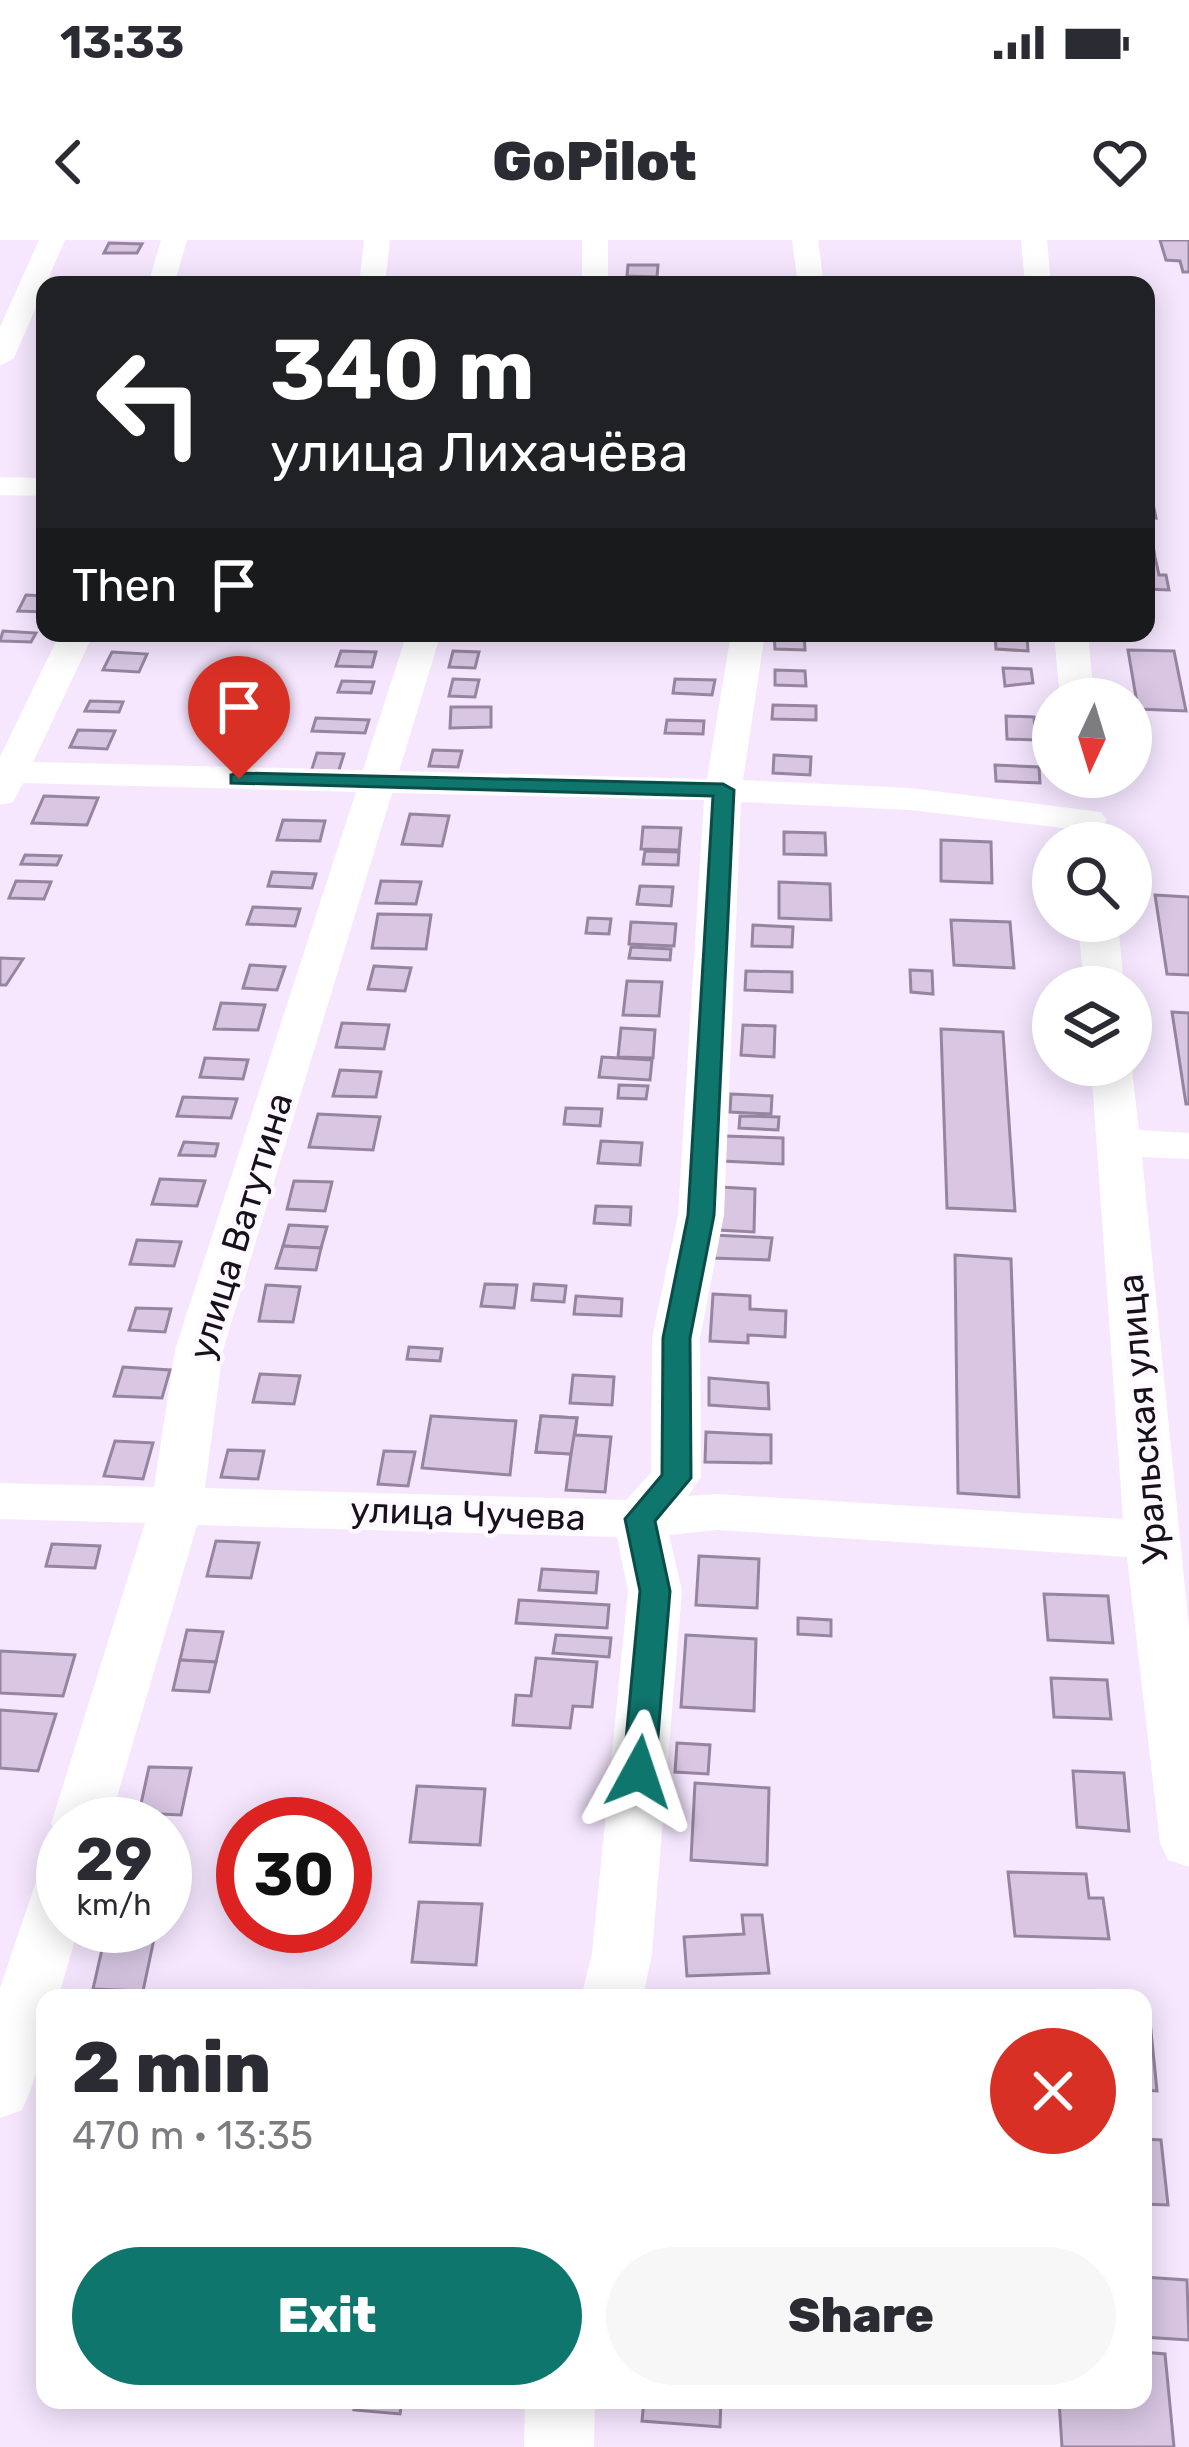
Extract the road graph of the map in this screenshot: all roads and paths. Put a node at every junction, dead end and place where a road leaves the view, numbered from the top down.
1 (52, 240) edge
2 (174, 240) edge
3 (377, 240) edge
4 (596, 240) edge
5 (805, 240) edge
6 (1034, 240) edge
7 (164, 276) edge
8 (373, 276) edge
9 (596, 276) edge
10 (811, 276) edge
11 (1038, 276) edge
12 (24, 301) edge
13 (0, 358) edge
14 (0, 486) edge
15 (36, 487) edge
16 (72, 642) edge
17 (421, 642) edge
18 (747, 642) edge
19 (1072, 642) edge
20 (1075, 678) edge
21 (4, 779) edge
22 (376, 783) junction
23 (723, 790) junction
24 (1088, 816) edge
25 (1114, 1086) edge
26 (1120, 1143) junction
27 (1189, 1146) edge
28 (0, 1502) edge
29 (177, 1504) junction
30 (640, 1519) junction
31 (1151, 1540) junction
32 (88, 1797) edge
33 (1189, 1843) edge
34 (41, 1953) edge
35 (614, 1989) edge
36 (0, 2090) edge
37 (560, 2409) edge
38 (560, 2447) edge

1 - 12 street
2 - 7 street
3 - 8 street
4 - 9 street
5 - 10 street
6 - 11 street
12 - 13 street
14 - 15 street
16 - 21 street
17 - 22 street, улица Ватутина
18 - 23 street
19 - 20 street
21 - 22 street
22 - 23 street
22 - 29 street, улица Ватутина
23 - 24 street
23 - 30 street
25 - 26 street, Уральская улица
26 - 27 street
26 - 31 street, Уральская улица
28 - 29 street, улица Чучева
29 - 30 street, улица Чучева
29 - 32 street, улица Ватутина
30 - 31 street, улица Чучева
30 - 35 street
31 - 33 street, Уральская улица
34 - 36 street
37 - 38 street

